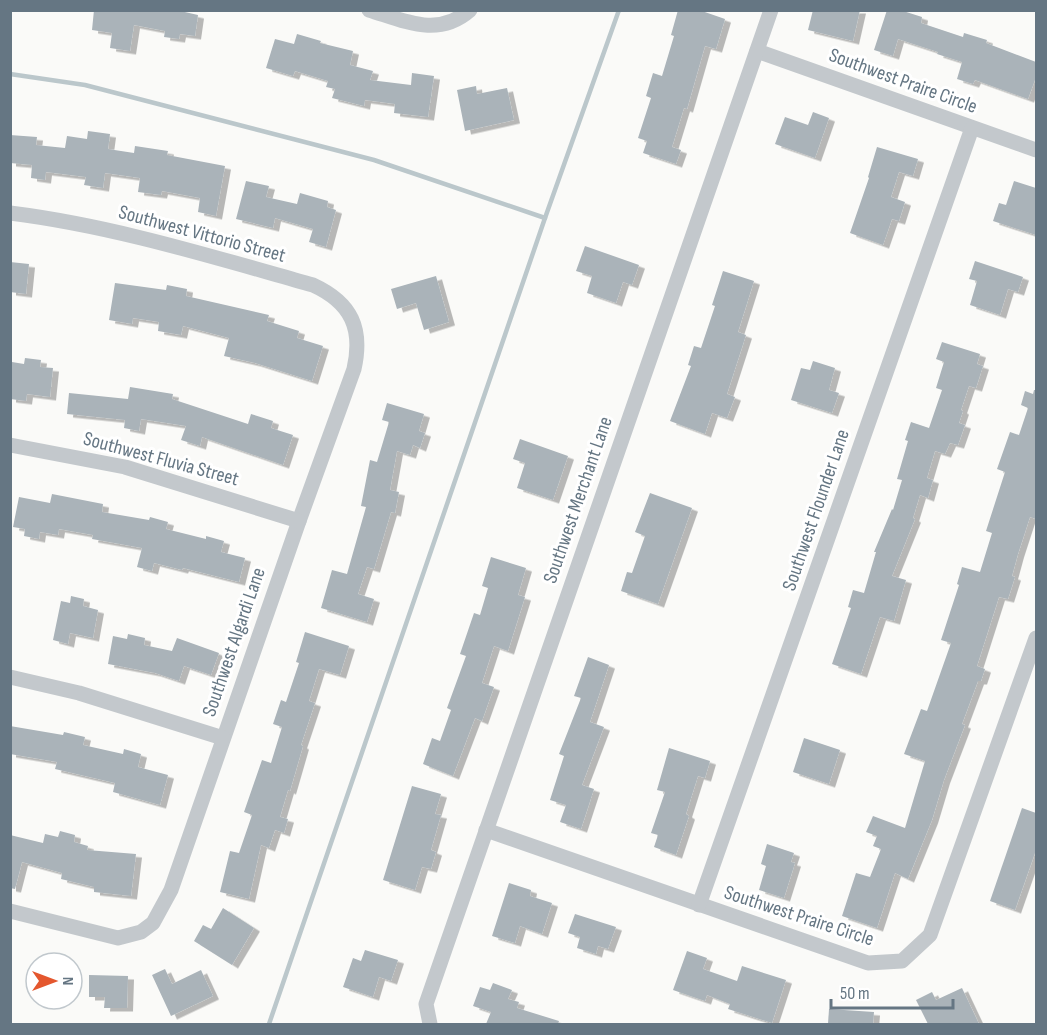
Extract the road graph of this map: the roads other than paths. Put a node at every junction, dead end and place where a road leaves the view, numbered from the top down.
1 (369, 10) edge
2 (470, 10) edge
3 (771, 10) edge
4 (757, 51) junction
5 (972, 128) junction
6 (1036, 150) edge
7 (10, 213) edge
8 (358, 336) joint
9 (10, 445) edge
10 (299, 521) junction
11 (1036, 638) edge
12 (10, 677) edge
13 (223, 738) junction
14 (486, 830) junction
15 (699, 905) junction
16 (10, 911) edge
17 (430, 1024) edge

1 - 2 street
3 - 4 street, Southwest Merchant Lane
4 - 5 street, Southwest Praire Circle
4 - 14 street, Southwest Merchant Lane
5 - 6 street, Southwest Praire Circle
5 - 15 street, Southwest Flounder Lane
7 - 8 street, Southwest Vittorio Street
8 - 10 street, Southwest Algardi Lane
9 - 10 street, Southwest Fluvia Street
10 - 13 street, Southwest Algardi Lane
11 - 15 street, Southwest Praire Circle
12 - 13 street
13 - 16 street, Southwest Algardi Lane
14 - 15 street, Southwest Praire Circle
14 - 17 street, Southwest Merchant Lane

